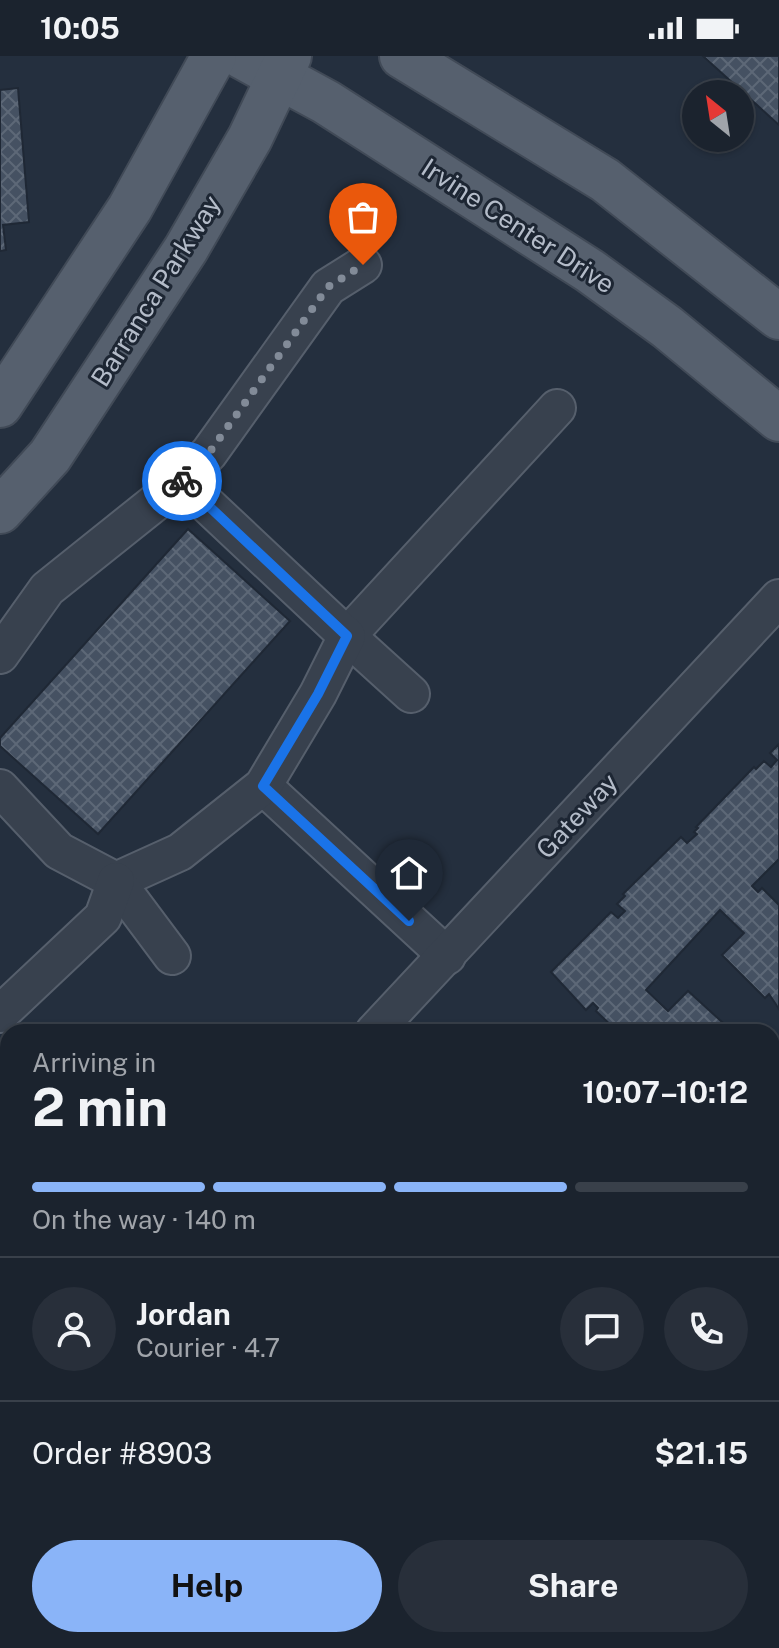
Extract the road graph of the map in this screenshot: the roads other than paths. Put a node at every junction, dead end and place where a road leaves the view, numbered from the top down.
1 (214, 56) edge
2 (402, 56) edge
3 (270, 62) edge
4 (363, 265) dead end
5 (779, 317) edge
6 (0, 405) edge
7 (557, 408) dead end
8 (779, 419) edge
9 (182, 481) junction
10 (0, 511) edge
11 (779, 598) edge
12 (347, 636) junction
13 (0, 655) edge
14 (411, 694) dead end
15 (263, 786) junction
16 (0, 788) edge
17 (116, 881) junction
18 (172, 956) dead end
19 (447, 956) junction
20 (0, 1014) edge
21 (382, 1024) edge

1 - 6 main road
2 - 5 main road
3 - 8 main road, Irvine Center Drive
3 - 10 main road, Barranca Parkway
4 - 9 street
7 - 12 street
9 - 12 street
9 - 13 street
11 - 19 street, Gateway
12 - 14 street
12 - 15 street
15 - 17 street
15 - 19 street
16 - 17 street
17 - 18 street
17 - 20 street
19 - 21 street, Gateway

